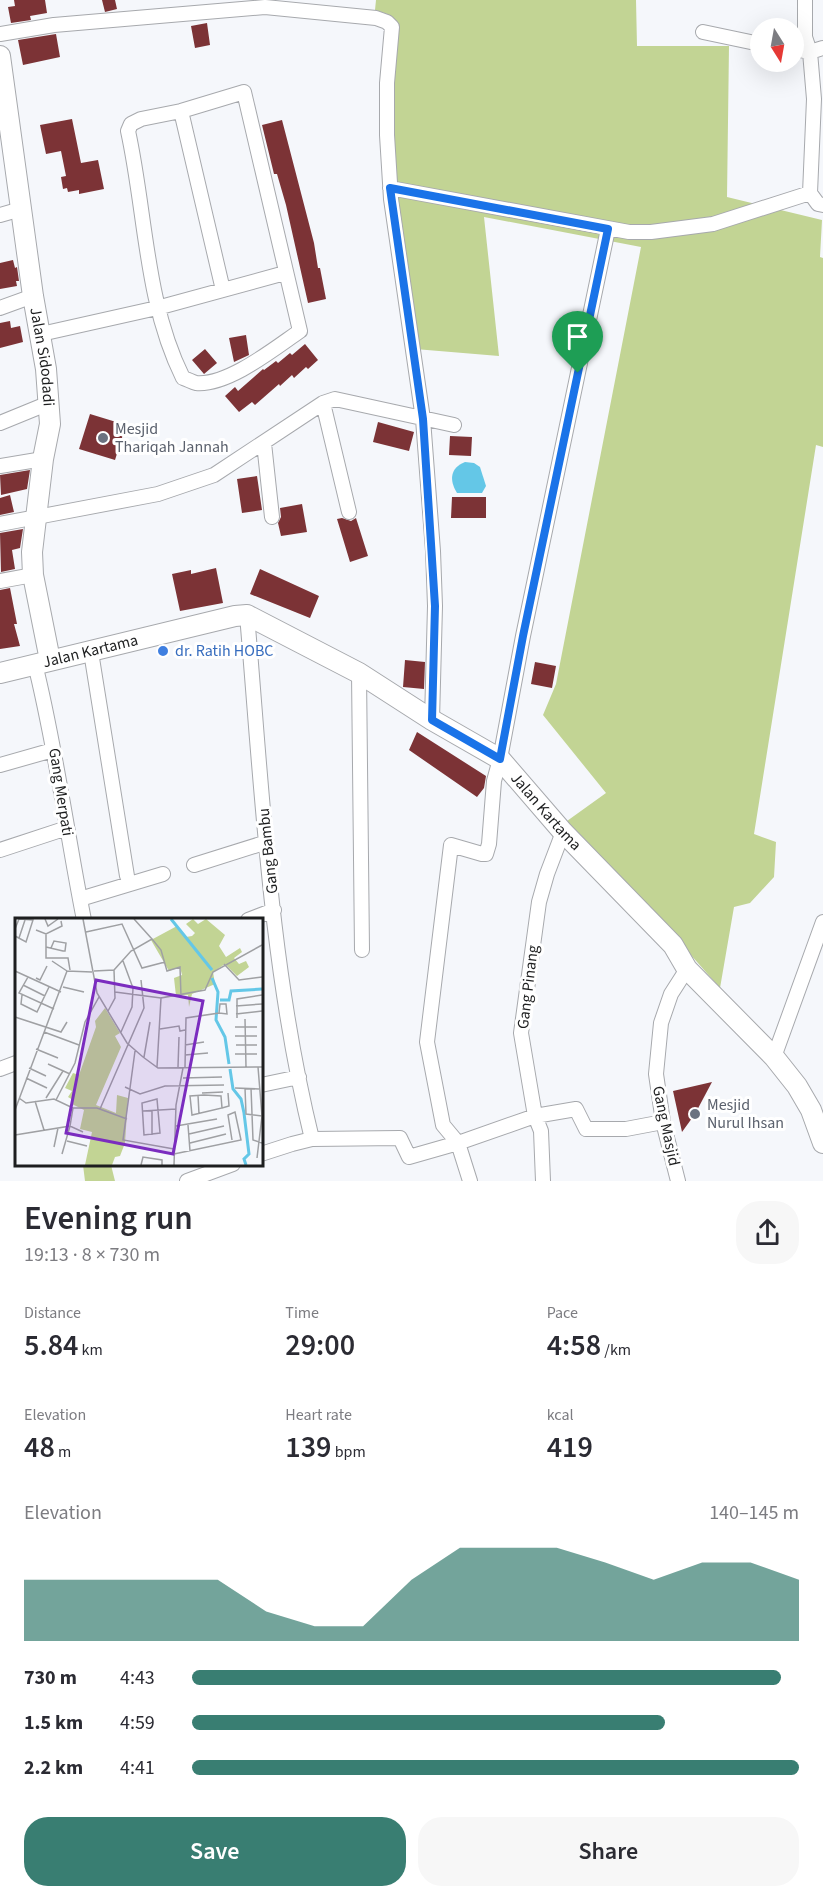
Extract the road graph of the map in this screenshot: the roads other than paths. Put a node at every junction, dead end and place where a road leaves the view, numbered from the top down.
1 (805, 0) edge
2 (703, 32) dead end
3 (0, 34) edge
4 (750, 42) edge
5 (816, 50) edge
6 (0, 56) edge
7 (181, 111) junction
8 (4, 126) edge
9 (390, 188) junction
10 (810, 193) junction
11 (823, 205) edge
12 (21, 209) junction
13 (0, 215) edge
14 (608, 229) junction
15 (285, 273) junction
16 (223, 290) junction
17 (33, 296) junction
18 (0, 308) edge
19 (157, 308) junction
20 (41, 334) junction
21 (323, 403) junction
22 (49, 404) junction
23 (423, 419) junction
24 (0, 423) edge
25 (454, 425) dead end
26 (264, 443) junction
27 (43, 459) junction
28 (0, 466) edge
29 (349, 512) dead end
30 (36, 516) junction
31 (272, 517) dead end
32 (0, 524) edge
33 (33, 575) junction
34 (0, 580) edge
35 (247, 615) junction
36 (91, 652) junction
37 (43, 662) junction
38 (0, 673) edge
39 (359, 673) junction
40 (432, 720) junction
41 (53, 750) junction
42 (500, 759) junction
43 (0, 765) edge
44 (67, 828) junction
45 (564, 832) junction
46 (267, 842) junction
47 (0, 850) edge
48 (194, 865) dead end
49 (163, 874) dead end
50 (126, 876) dead end
51 (80, 899) junction
52 (274, 910) junction
53 (84, 918) edge
54 (253, 918) edge
55 (823, 922) edge
56 (362, 950) dead end
57 (687, 969) junction
58 (774, 1057) junction
59 (15, 1063) edge
60 (0, 1069) edge
61 (299, 1077) junction
62 (262, 1085) edge
63 (535, 1116) junction
64 (663, 1122) junction
65 (312, 1139) junction
66 (458, 1143) junction
67 (823, 1143) edge
68 (262, 1154) edge
69 (228, 1166) edge
70 (187, 1181) edge
71 (470, 1181) edge
72 (543, 1181) edge
73 (678, 1181) edge

1 - 5 street
2 - 4 street
3 - 9 street
5 - 10 street
6 - 8 main road, Jalan Sidodadi
7 - 15 street
7 - 16 street
7 - 19 street
8 - 12 main road, Jalan Sidodadi
9 - 14 street
9 - 23 street
10 - 11 street
10 - 14 street
12 - 13 street
12 - 17 main road, Jalan Sidodadi
14 - 42 street
15 - 16 street
15 - 19 street
16 - 19 street
17 - 18 street
17 - 20 main road, Jalan Sidodadi
19 - 20 street
20 - 22 main road, Jalan Sidodadi
21 - 23 street
21 - 26 street
21 - 29 street
22 - 24 street
22 - 27 main road, Jalan Sidodadi
23 - 25 street
23 - 40 street
26 - 30 street
26 - 31 street
27 - 28 street
27 - 30 main road, Jalan Sidodadi
30 - 32 street
30 - 33 main road, Jalan Sidodadi
33 - 34 street
33 - 37 main road, Jalan Sidodadi
35 - 36 main road, Jalan Kartama
35 - 39 main road, Jalan Kartama
35 - 46 street, Gang Bambu
36 - 37 main road, Jalan Kartama
36 - 50 street
37 - 38 main road, Jalan Kartama
37 - 41 street, Gang Merpati
39 - 40 main road, Jalan Kartama
39 - 56 street
40 - 42 main road, Jalan Kartama
41 - 43 street
41 - 44 street, Gang Merpati
42 - 45 main road, Jalan Kartama
42 - 66 street
44 - 47 street
44 - 51 street, Gang Merpati
45 - 57 main road, Jalan Kartama
45 - 63 street, Gang Pinang
46 - 48 street
46 - 52 street, Gang Bambu
49 - 51 street
51 - 53 street, Gang Merpati
52 - 54 street
52 - 61 street, Gang Bambu
55 - 58 street
57 - 58 main road, Jalan Kartama
57 - 64 street, Gang Masjid
58 - 67 main road, Jalan Kartama
59 - 60 street
61 - 62 street
61 - 65 street, Gang Bambu
63 - 64 street
63 - 66 street
63 - 72 street, Gang Pinang
64 - 73 street, Gang Masjid
65 - 66 street
65 - 68 street
66 - 71 street
69 - 70 street

